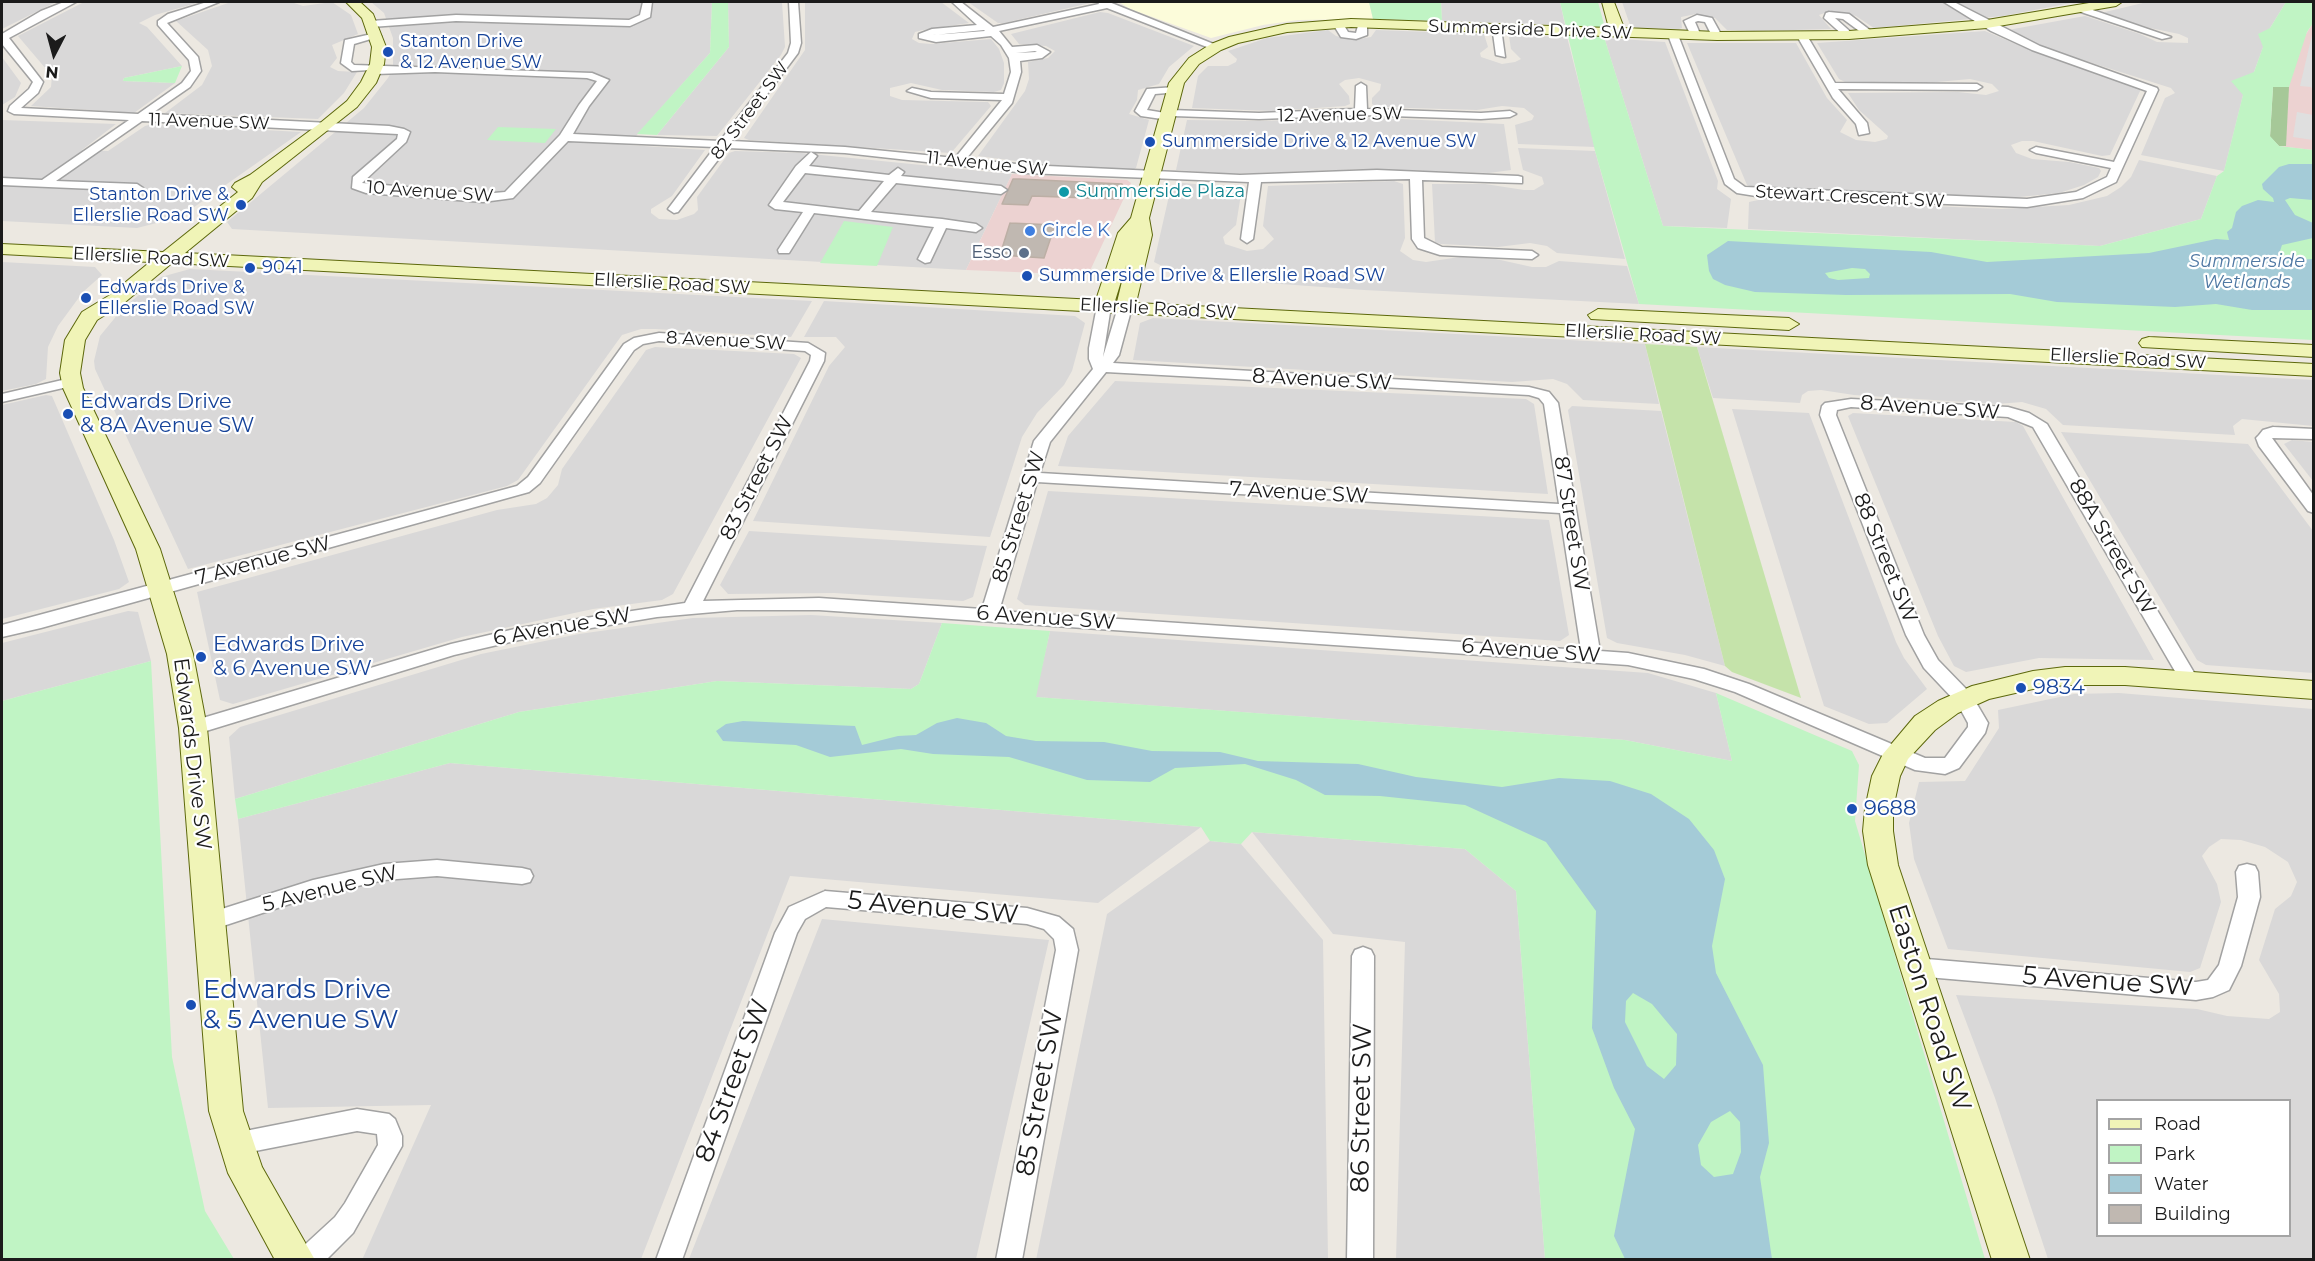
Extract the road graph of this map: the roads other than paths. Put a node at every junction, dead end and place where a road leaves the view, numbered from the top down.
1 (71, 2) edge
2 (215, 2) edge
3 (352, 2) edge
4 (647, 2) edge
5 (794, 2) edge
6 (956, 2) edge
7 (1608, 2) edge
8 (1948, 2) edge
9 (2116, 2) edge
10 (1106, 3) edge
11 (2083, 6) edge
12 (1987, 24) junction
13 (1496, 28) junction
14 (374, 30) junction
15 (992, 30) junction
16 (1618, 33) junction
17 (1870, 34) junction
18 (1673, 35) junction
19 (1849, 35) junction
20 (1802, 36) junction
21 (3, 37) edge
22 (2166, 37) dead end
23 (1218, 54) junction
24 (1501, 55) dead end
25 (375, 69) junction
26 (1361, 86) dead end
27 (1831, 86) junction
28 (1977, 87) dead end
29 (1175, 90) junction
30 (912, 91) dead end
31 (1010, 98) junction
32 (1361, 112) junction
33 (1510, 114) dead end
34 (1169, 115) junction
35 (141, 119) junction
36 (326, 127) junction
37 (1863, 133) dead end
38 (565, 137) junction
39 (724, 144) junction
40 (2036, 150) dead end
41 (812, 156) dead end
42 (912, 157) junction
43 (958, 162) junction
44 (2119, 166) junction
45 (800, 169) junction
46 (1416, 175) junction
47 (1153, 176) junction
48 (892, 178) junction
49 (1255, 179) junction
50 (1518, 180) dead end
51 (2, 182) edge
52 (44, 184) junction
53 (356, 185) joint
54 (137, 189) dead end
55 (1001, 190) dead end
56 (811, 209) junction
57 (674, 210) dead end
58 (863, 214) junction
59 (1140, 218) junction
60 (942, 224) junction
61 (976, 228) dead end
62 (2, 233) edge
63 (1247, 239) dead end
64 (2, 243) edge
65 (2, 249) edge
66 (164, 250) junction
67 (784, 250) dead end
68 (1532, 255) dead end
69 (925, 259) dead end
70 (1107, 297) junction
71 (1127, 299) junction
72 (813, 349) joint
73 (2313, 351) edge
74 (1099, 367) junction
75 (2313, 370) edge
76 (71, 382) junction
77 (1544, 395) joint
78 (2, 398) edge
79 (1830, 406) joint
80 (2030, 418) joint
81 (2313, 434) edge
82 (1030, 477) junction
83 (523, 489) joint
84 (2313, 508) edge
85 (1568, 509) junction
86 (161, 589) junction
87 (691, 608) junction
88 (989, 614) junction
89 (2, 631) edge
90 (1591, 655) junction
91 (2190, 681) junction
92 (2313, 690) edge
93 (1964, 699) junction
94 (193, 728) junction
95 (1896, 754) junction
96 (2247, 872) dead end
97 (522, 876) dead end
98 (805, 907) joint
99 (211, 921) junction
100 (1059, 928) joint
101 (1363, 956) dead end
102 (1915, 968) junction
103 (235, 1144) junction
104 (297, 1260) edge
105 (307, 1260) edge
106 (669, 1260) edge
107 (1009, 1260) edge
108 (1360, 1260) edge
109 (2011, 1260) edge

1 - 21 street
2 - 35 street
3 - 14 street
4 - 14 street
5 - 39 street, 82 Street SW
6 - 15 street
7 - 16 street
8 - 12 street
9 - 11 street, Summerside Drive SW
10 - 15 street
10 - 23 street
11 - 12 street, Summerside Drive SW
11 - 22 street
12 - 17 street, Summerside Drive SW
12 - 44 street, Stewart Crescent SW
13 - 16 street, Summerside Drive SW
13 - 23 street, Summerside Drive SW
13 - 24 street
14 - 25 street
14 - 25 street
15 - 15 street
15 - 31 street
16 - 18 street, Summerside Drive SW
17 - 19 street, Summerside Drive SW
17 - 19 street
18 - 20 street, Summerside Drive SW
18 - 44 street, Stewart Crescent SW
19 - 20 street, Summerside Drive SW
20 - 27 street
21 - 35 street, 11 Avenue SW
23 - 29 street, Summerside Drive SW
25 - 36 street, Edwards Drive SW
25 - 38 street
26 - 32 street
27 - 28 street
27 - 37 street
29 - 34 street, Summerside Drive SW
29 - 34 street
30 - 31 street
31 - 43 street
32 - 33 street, 12 Avenue SW
32 - 34 street, 12 Avenue SW
34 - 47 street, Summerside Drive SW
35 - 36 street, 11 Avenue SW
35 - 52 street
36 - 53 street, 11 Avenue SW
36 - 66 street, Edwards Drive SW
38 - 39 street, 11 Avenue SW
38 - 53 street, 10 Avenue SW
39 - 42 street, 11 Avenue SW
39 - 57 street, 82 Street SW
40 - 44 street
41 - 45 street
42 - 43 street, 11 Avenue SW
42 - 48 street
43 - 47 street, 11 Avenue SW
45 - 48 street
45 - 56 street
46 - 49 street, 11 Avenue SW
46 - 50 street, 11 Avenue SW
46 - 68 street
47 - 49 street, 11 Avenue SW
47 - 59 street, Summerside Drive SW
48 - 55 street
48 - 58 street
49 - 63 street
51 - 52 street
52 - 54 street
56 - 58 street
56 - 67 street
58 - 60 street
59 - 70 street, Summerside Drive SW
59 - 71 street, Summerside Drive SW
60 - 61 street
60 - 69 street
62 - 66 street, Ellerslie Road SW
64 - 66 street
65 - 66 street, Ellerslie Road SW
66 - 70 street, Ellerslie Road SW
66 - 70 street, Ellerslie Road SW
66 - 76 street, Edwards Drive SW
70 - 71 street, Ellerslie Road SW
70 - 74 street
71 - 73 street, Ellerslie Road SW
71 - 74 street, 85 Street SW
71 - 75 street, Ellerslie Road SW
72 - 83 street, 8 Avenue SW
72 - 87 street, 83 Street SW
74 - 77 street, 8 Avenue SW
74 - 82 street, 85 Street SW
76 - 78 street
76 - 86 street, Edwards Drive SW
77 - 85 street, 87 Street SW
79 - 80 street, 8 Avenue SW
79 - 93 street, 88 Street SW
80 - 91 street, 88A Street SW
81 - 84 street
82 - 85 street, 7 Avenue SW
82 - 88 street, 85 Street SW
83 - 86 street, 7 Avenue SW
85 - 90 street, 87 Street SW
86 - 89 street, 7 Avenue SW
86 - 94 street, Edwards Drive SW
87 - 88 street, 6 Avenue SW
87 - 94 street, 6 Avenue SW
88 - 90 street, 6 Avenue SW
90 - 95 street, 6 Avenue SW
91 - 92 street, Easton Road SW
91 - 93 street, Easton Road SW
93 - 95 street, Easton Road SW
93 - 95 street
94 - 99 street, Edwards Drive SW
95 - 102 street, Easton Road SW
96 - 102 street, 5 Avenue SW
97 - 99 street, 5 Avenue SW
98 - 100 street, 5 Avenue SW
98 - 106 street, 84 Street SW
99 - 103 street, Edwards Drive SW
100 - 107 street, 85 Street SW
101 - 108 street, 86 Street SW
102 - 109 street, Easton Road SW
103 - 104 street, Edwards Drive SW
103 - 105 street

